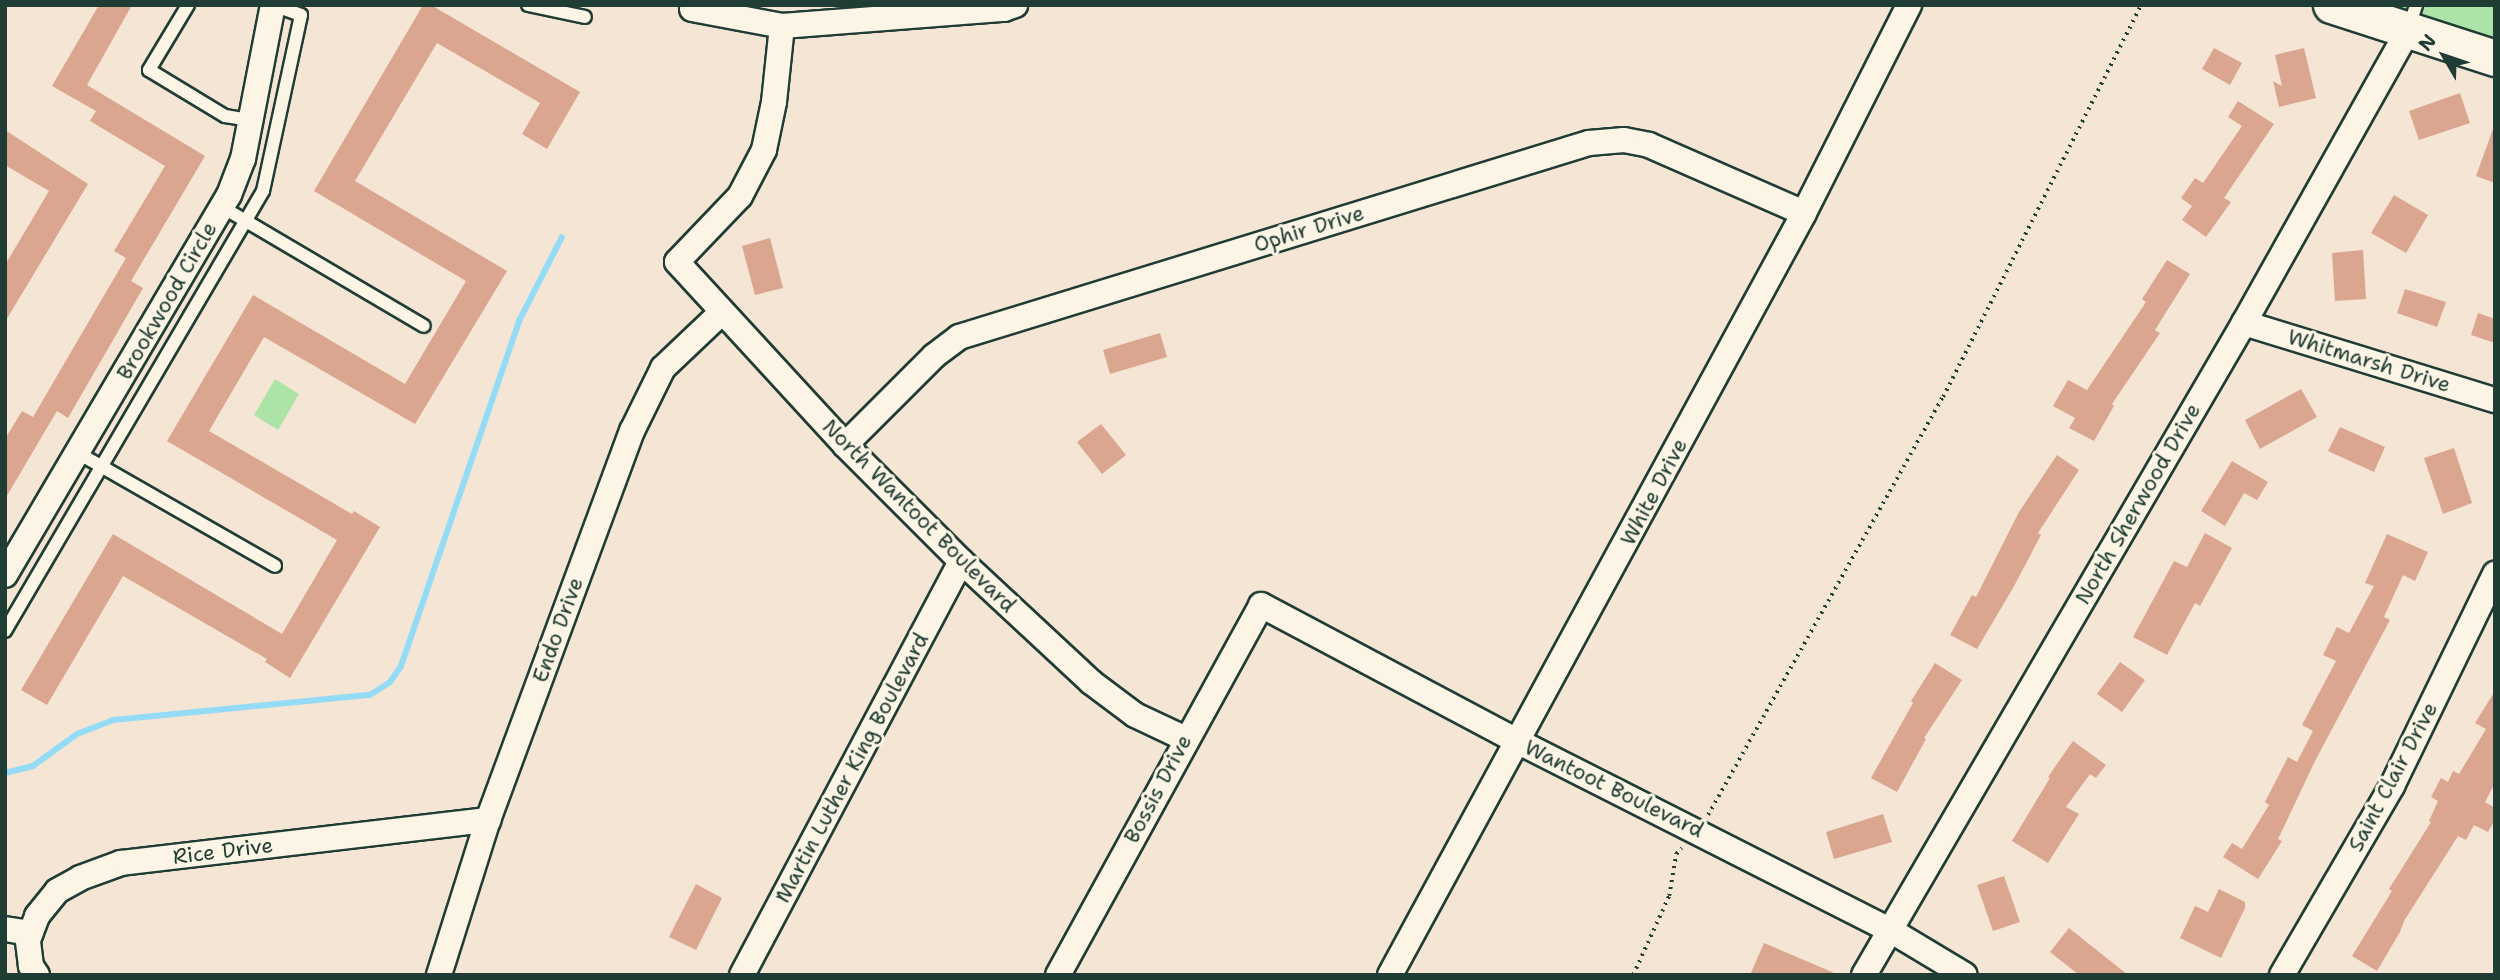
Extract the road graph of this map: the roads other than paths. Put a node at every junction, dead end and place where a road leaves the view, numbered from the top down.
1 (188, 5) edge
2 (273, 5) edge
3 (528, 5) edge
4 (1015, 5) edge
5 (1909, 5) edge
6 (2331, 5) edge
7 (692, 9) dead end
8 (585, 16) dead end
9 (2412, 18) edge
10 (782, 26) junction
11 (2495, 58) edge
12 (251, 120) junction
13 (222, 207) junction
14 (1804, 213) junction
15 (248, 222) junction
16 (722, 312) junction
17 (2244, 323) junction
18 (424, 326) dead end
19 (2495, 400) edge
20 (845, 445) junction
21 (78, 453) junction
22 (103, 467) junction
23 (961, 561) junction
24 (275, 566) dead end
25 (2495, 574) edge
26 (5, 575) edge
27 (1261, 605) joint
28 (5, 631) edge
29 (1186, 739) junction
30 (1520, 742) junction
31 (488, 820) junction
32 (5, 929) edge
33 (1890, 930) junction
34 (31, 933) junction
35 (37, 975) edge
36 (439, 975) edge
37 (742, 975) edge
38 (1058, 975) edge
39 (1390, 975) edge
40 (1864, 975) edge
41 (1965, 975) edge
42 (2282, 975) edge

1 - 12 lane
2 - 12 street, Brookwood Circle
2 - 15 lane
3 - 8 lane
4 - 10 street
5 - 14 street, White Drive
6 - 9 main road
7 - 10 street
9 - 11 main road
9 - 17 street, North Sherwood Drive
10 - 16 street, North Wantoot Boulevard
12 - 13 street, Brookwood Circle
13 - 15 lane
13 - 21 street, Brookwood Circle
14 - 20 street, Ophir Drive
14 - 30 street, White Drive
15 - 18 lane
15 - 22 lane
16 - 20 street, North Wantoot Boulevard
16 - 31 street, Endo Drive
17 - 19 street, Whitmarsh Drive
17 - 33 street, North Sherwood Drive
20 - 23 street, North Wantoot Boulevard
21 - 22 lane
21 - 26 street, Brookwood Circle
22 - 24 lane
22 - 28 lane
23 - 29 street, North Wantoot Boulevard
23 - 37 street, Martin Luther King Boulevard
25 - 42 street, Saint Clair Drive
27 - 29 street, Bossis Drive
27 - 30 street, Wantoot Boulevard
29 - 38 street, Bossis Drive
30 - 33 street, Wantoot Boulevard
30 - 39 street, White Drive
31 - 34 street, Rice Drive
31 - 36 street, Endo Drive
32 - 34 street
33 - 40 street, North Sherwood Drive
33 - 41 street, Wantoot Boulevard
34 - 35 street

